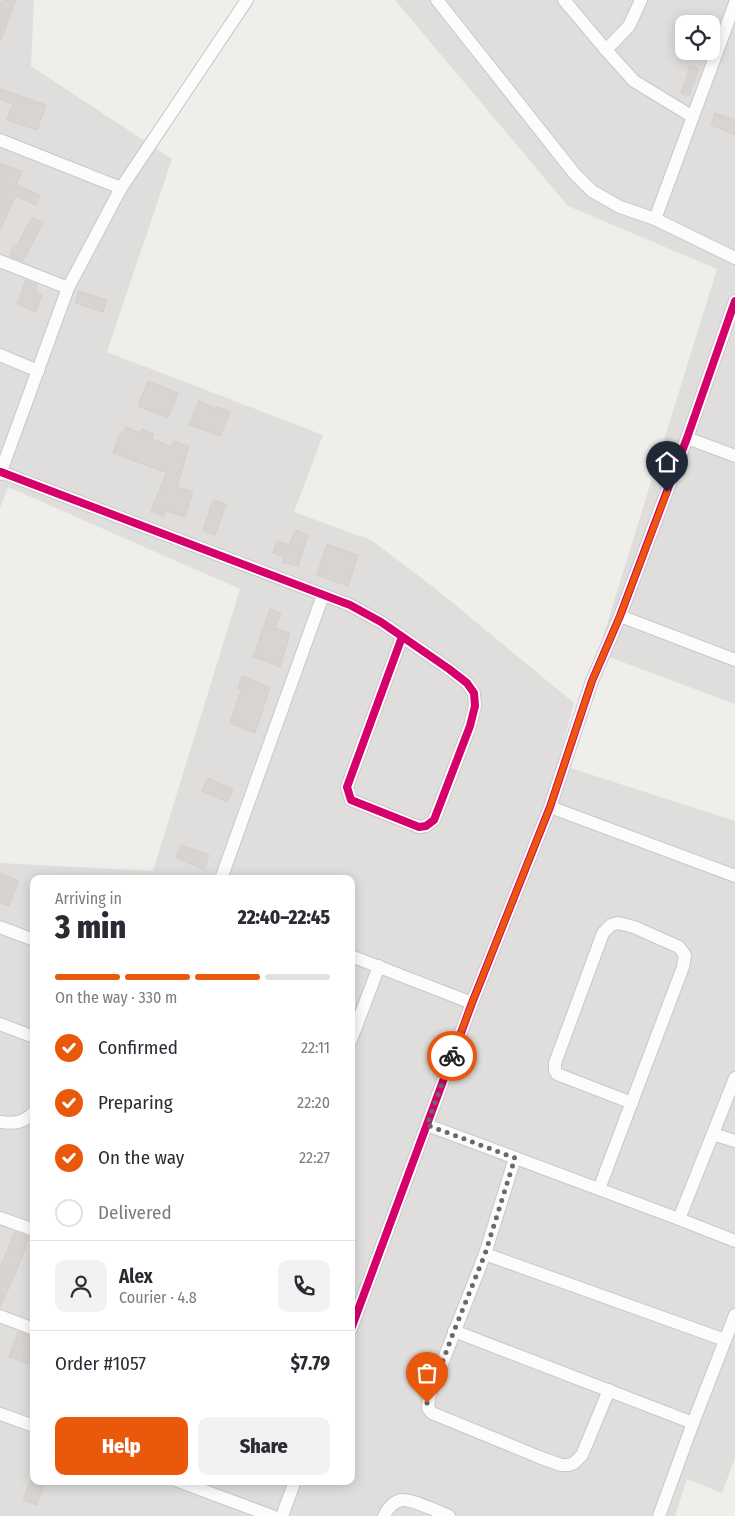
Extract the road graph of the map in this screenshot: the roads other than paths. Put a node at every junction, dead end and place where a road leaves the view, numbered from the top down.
1 (247, 0) edge
2 (437, 0) edge
3 (564, 0) edge
4 (641, 0) edge
5 (735, 3) edge
6 (606, 50) junction
7 (693, 117) junction
8 (0, 140) edge
9 (121, 188) junction
10 (655, 219) junction
11 (735, 258) edge
12 (0, 261) edge
13 (68, 288) junction
14 (735, 301) edge
15 (0, 355) edge
16 (38, 371) junction
17 (687, 438) junction
18 (735, 456) edge
19 (0, 473) edge
20 (323, 595) junction
21 (620, 616) junction
22 (402, 637) junction
23 (735, 660) edge
24 (550, 807) junction
25 (222, 875) edge
26 (735, 876) edge
27 (0, 927) edge
28 (30, 938) edge
29 (355, 957) edge
30 (378, 966) junction
31 (472, 1003) junction
32 (0, 1024) edge
33 (355, 1029) edge
34 (30, 1035) edge
35 (735, 1078) edge
36 (632, 1103) junction
37 (30, 1116) edge
38 (0, 1122) edge
39 (427, 1125) junction
40 (713, 1134) junction
41 (735, 1142) edge
42 (515, 1158) junction
43 (599, 1189) junction
44 (0, 1218) edge
45 (679, 1219) junction
46 (30, 1229) edge
47 (735, 1241) edge
48 (485, 1254) junction
49 (735, 1315) edge
50 (0, 1316) edge
51 (355, 1318) edge
52 (30, 1327) edge
53 (454, 1331) junction
54 (725, 1340) junction
55 (608, 1390) junction
56 (0, 1414) edge
57 (692, 1423) junction
58 (30, 1425) edge
59 (193, 1485) edge
60 (294, 1485) edge
61 (272, 1516) edge
62 (282, 1516) edge
63 (384, 1516) edge
64 (449, 1516) edge
65 (659, 1516) edge

1 - 9 street
2 - 10 street
3 - 6 street
4 - 6 street
5 - 7 street
6 - 7 street
7 - 10 street
8 - 9 street
9 - 13 street
10 - 11 street
12 - 13 street
13 - 16 street
14 - 17 street
15 - 16 street
16 - 19 street
17 - 18 street
17 - 21 street
19 - 20 street
20 - 22 street
20 - 25 street
21 - 23 street
21 - 24 street
22 - 22 street
24 - 26 street
24 - 31 street
27 - 28 street
29 - 30 street
30 - 31 street
30 - 33 street
31 - 39 street
32 - 34 street
35 - 40 street
36 - 36 street
36 - 43 street
37 - 38 street
39 - 42 street
39 - 51 street
40 - 41 street
40 - 45 street
42 - 43 street
42 - 48 street
43 - 45 street
44 - 46 street
45 - 47 street
48 - 53 street
48 - 54 street
49 - 54 street
50 - 52 street
53 - 55 street
53 - 55 street
54 - 57 street
55 - 57 street
56 - 58 street
57 - 65 street
59 - 61 street
60 - 62 street
63 - 64 street

